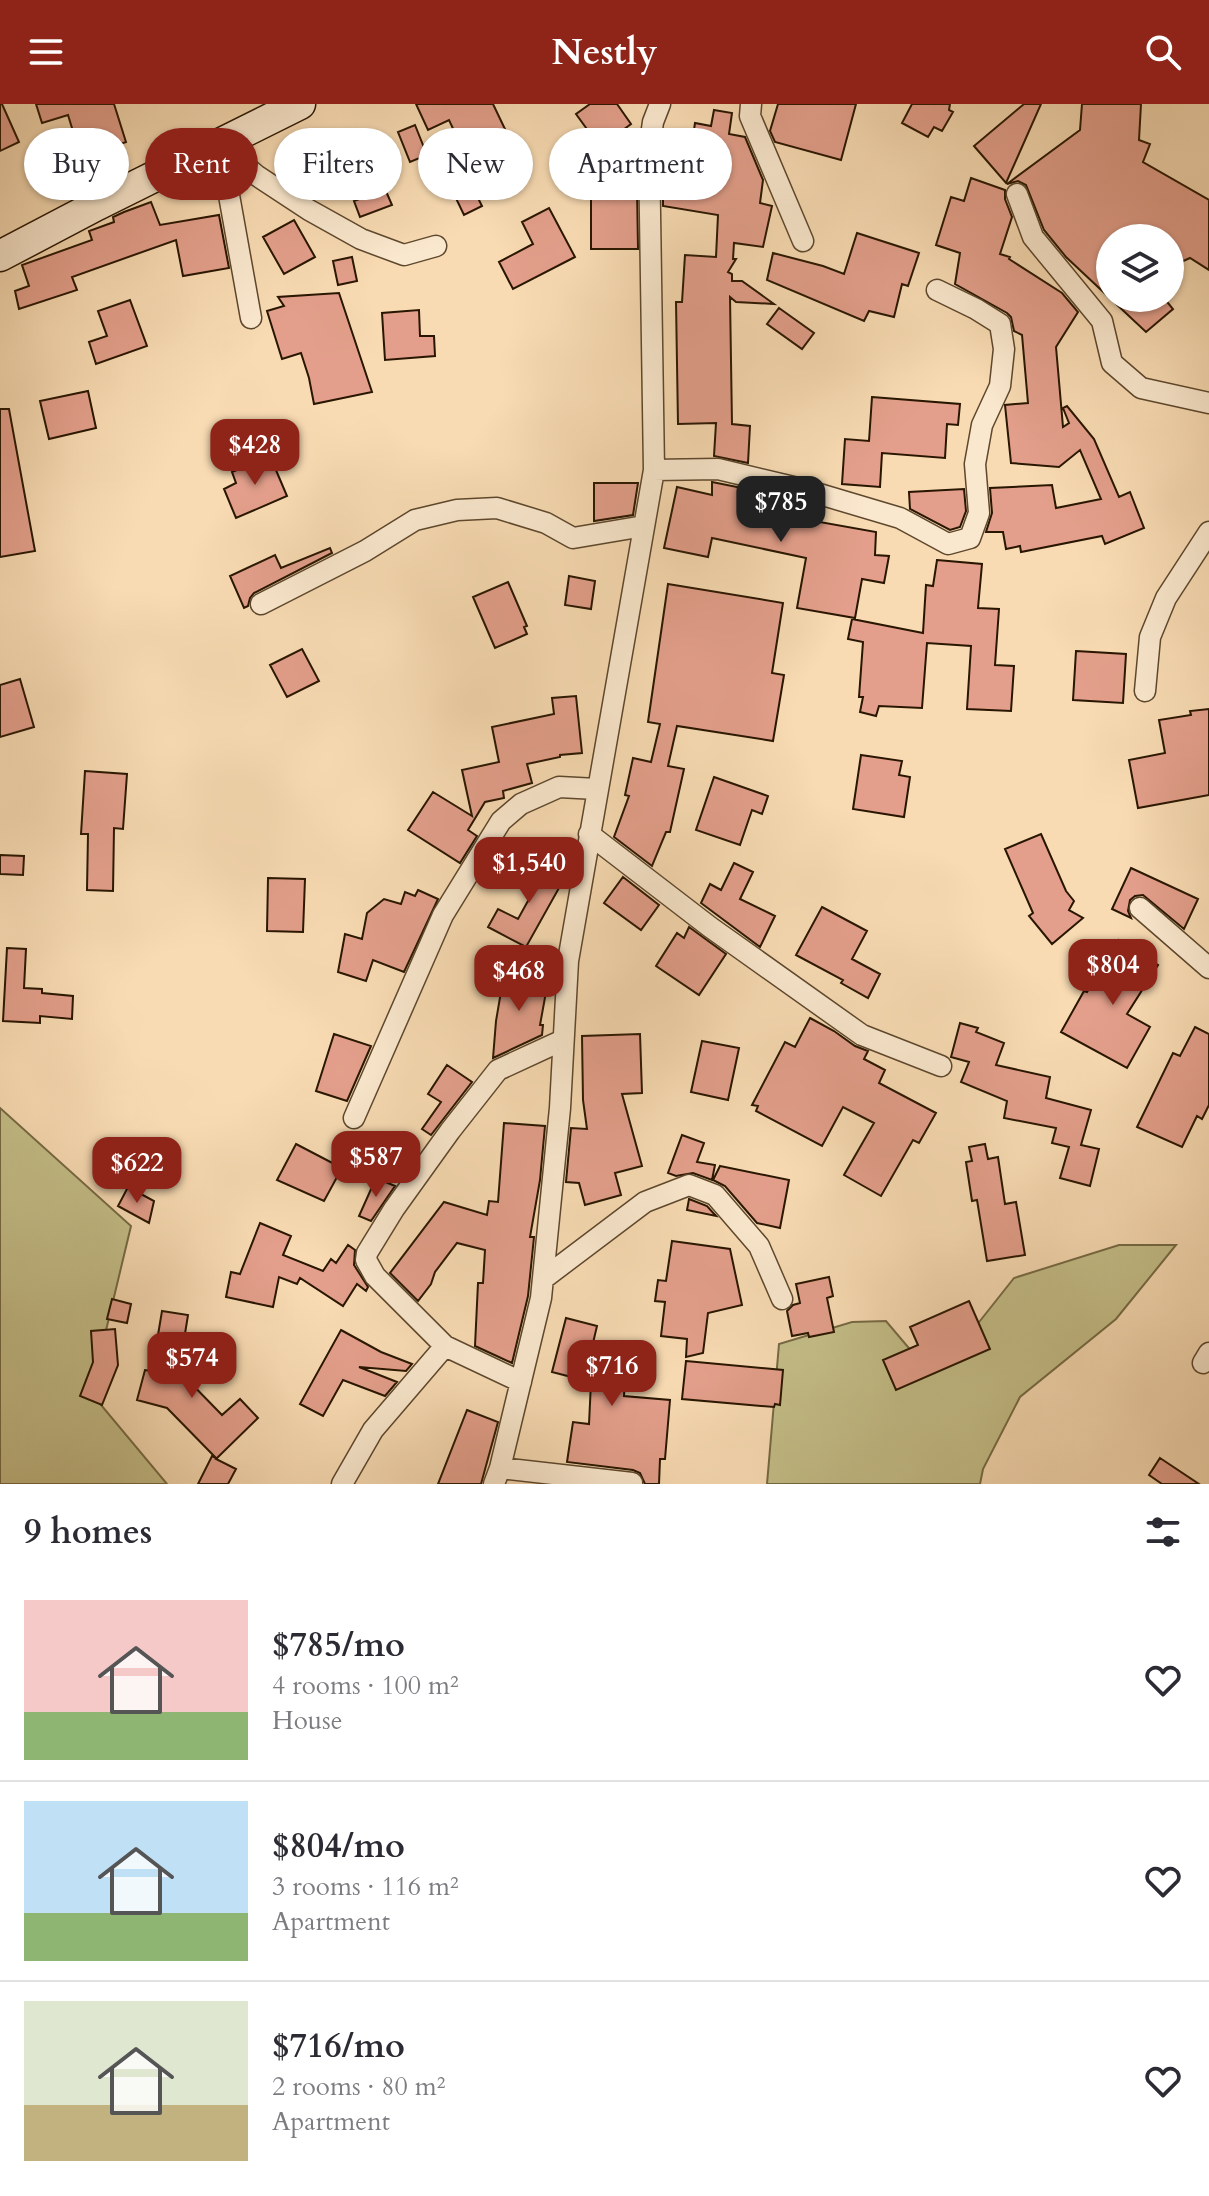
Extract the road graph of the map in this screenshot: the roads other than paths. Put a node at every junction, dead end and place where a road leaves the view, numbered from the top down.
1 (300, 104) edge
2 (660, 104) edge
3 (751, 104) edge
4 (253, 128) edge
5 (258, 176) edge
6 (145, 182) edge
7 (1017, 194) dead end
8 (230, 200) edge
9 (803, 241) dead end
10 (436, 246) dead end
11 (0, 256) edge
12 (937, 290) dead end
13 (251, 318) dead end
14 (1209, 403) edge
15 (654, 470) junction
16 (644, 526) junction
17 (1209, 532) edge
18 (261, 604) dead end
19 (1145, 691) dead end
20 (597, 789) junction
21 (589, 834) junction
22 (1140, 908) dead end
23 (1209, 968) edge
24 (563, 1040) junction
25 (941, 1066) dead end
26 (354, 1118) dead end
27 (543, 1279) junction
28 (782, 1299) dead end
29 (445, 1346) junction
30 (521, 1382) junction
31 (497, 1476) edge
32 (632, 1483) edge
33 (342, 1484) edge

1 - 4 street
2 - 15 street
3 - 9 street
5 - 10 street
6 - 11 street
7 - 14 street
8 - 13 street
12 - 15 street
15 - 16 street
16 - 18 street
16 - 20 street
17 - 19 street
20 - 21 street
20 - 26 street
21 - 24 street
21 - 25 street
22 - 23 street
24 - 27 street
24 - 29 street
27 - 28 street
27 - 30 street
29 - 30 street
29 - 33 street
30 - 31 street
31 - 32 street

